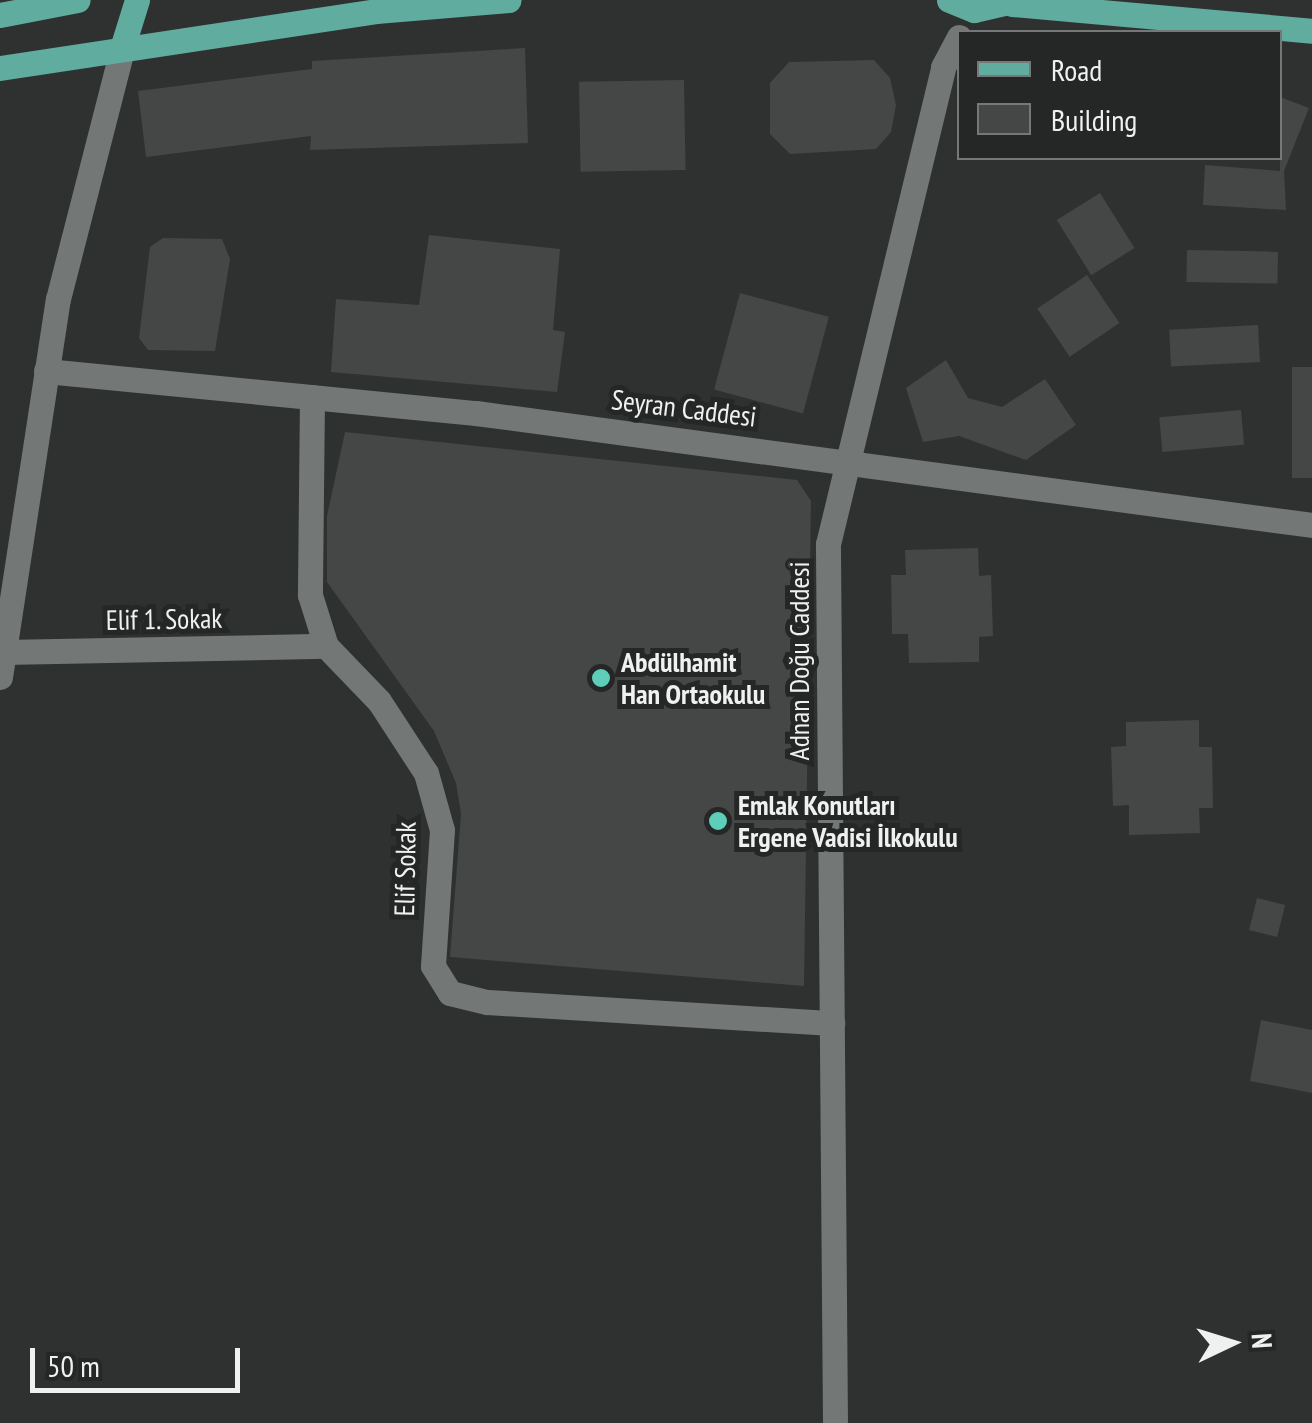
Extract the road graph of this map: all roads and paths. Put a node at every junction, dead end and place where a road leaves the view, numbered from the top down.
1 (78, 0) edge
2 (136, 0) edge
3 (510, 0) edge
4 (950, 0) edge
5 (1015, 2) edge
6 (0, 15) edge
7 (965, 27) edge
8 (1312, 31) edge
9 (957, 42) edge
10 (124, 45) junction
11 (0, 68) edge
12 (46, 371) junction
13 (312, 397) junction
14 (845, 458) junction
15 (1312, 525) edge
16 (326, 646) junction
17 (1, 664) edge
18 (832, 1023) junction
19 (835, 1423) edge

1 - 6 main road
2 - 10 main road
3 - 10 main road
4 - 7 main road
5 - 7 main road
5 - 8 main road
9 - 14 street, Adnan Doğu Caddesi
10 - 11 main road
10 - 12 street
12 - 13 street, Seyran Caddesi
12 - 17 street
13 - 14 street, Seyran Caddesi
13 - 16 street, Elif Sokak
14 - 15 street, Seyran Caddesi
14 - 18 street, Adnan Doğu Caddesi
16 - 17 street, Elif 1. Sokak
16 - 18 street, Elif Sokak
18 - 19 street, Adnan Doğu Caddesi

